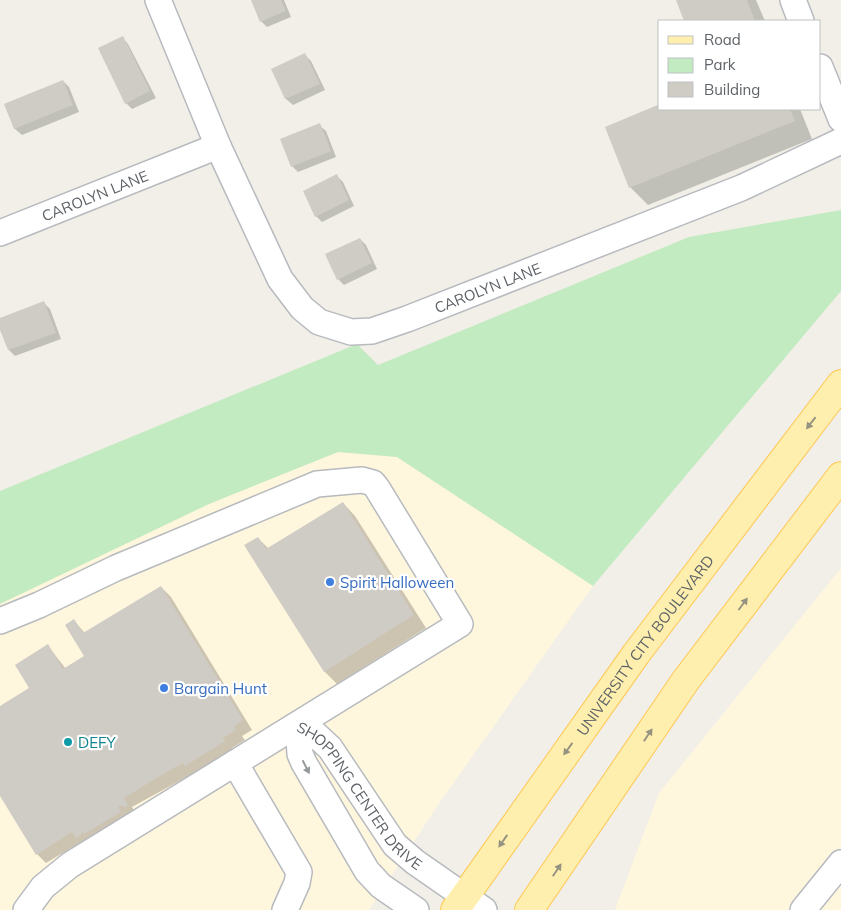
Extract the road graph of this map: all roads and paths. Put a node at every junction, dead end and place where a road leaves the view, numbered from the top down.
1 (158, 0) edge
2 (793, 0) edge
3 (801, 20) edge
4 (821, 69) edge
5 (841, 119) edge
6 (841, 141) edge
7 (218, 146) junction
8 (0, 233) edge
9 (841, 384) edge
10 (841, 476) edge
11 (0, 621) edge
12 (298, 725) junction
13 (235, 763) junction
14 (841, 863) edge
15 (468, 905) edge
16 (26, 910) edge
17 (285, 910) edge
18 (416, 910) edge
19 (529, 910) edge
20 (803, 910) edge

1 - 7 street, CAROLYN LANE
2 - 3 street
4 - 5 street
6 - 7 street, CAROLYN LANE
7 - 8 street, CAROLYN LANE
9 -> 15 main road, UNIVERSITY CITY BOULEVARD
19 -> 10 main road
11 - 12 street
12 - 13 street
12 - 15 street, SHOPPING CENTER DRIVE
12 -> 18 street, SHOPPING CENTER DRIVE
13 - 16 street
13 - 17 street
14 - 20 street

